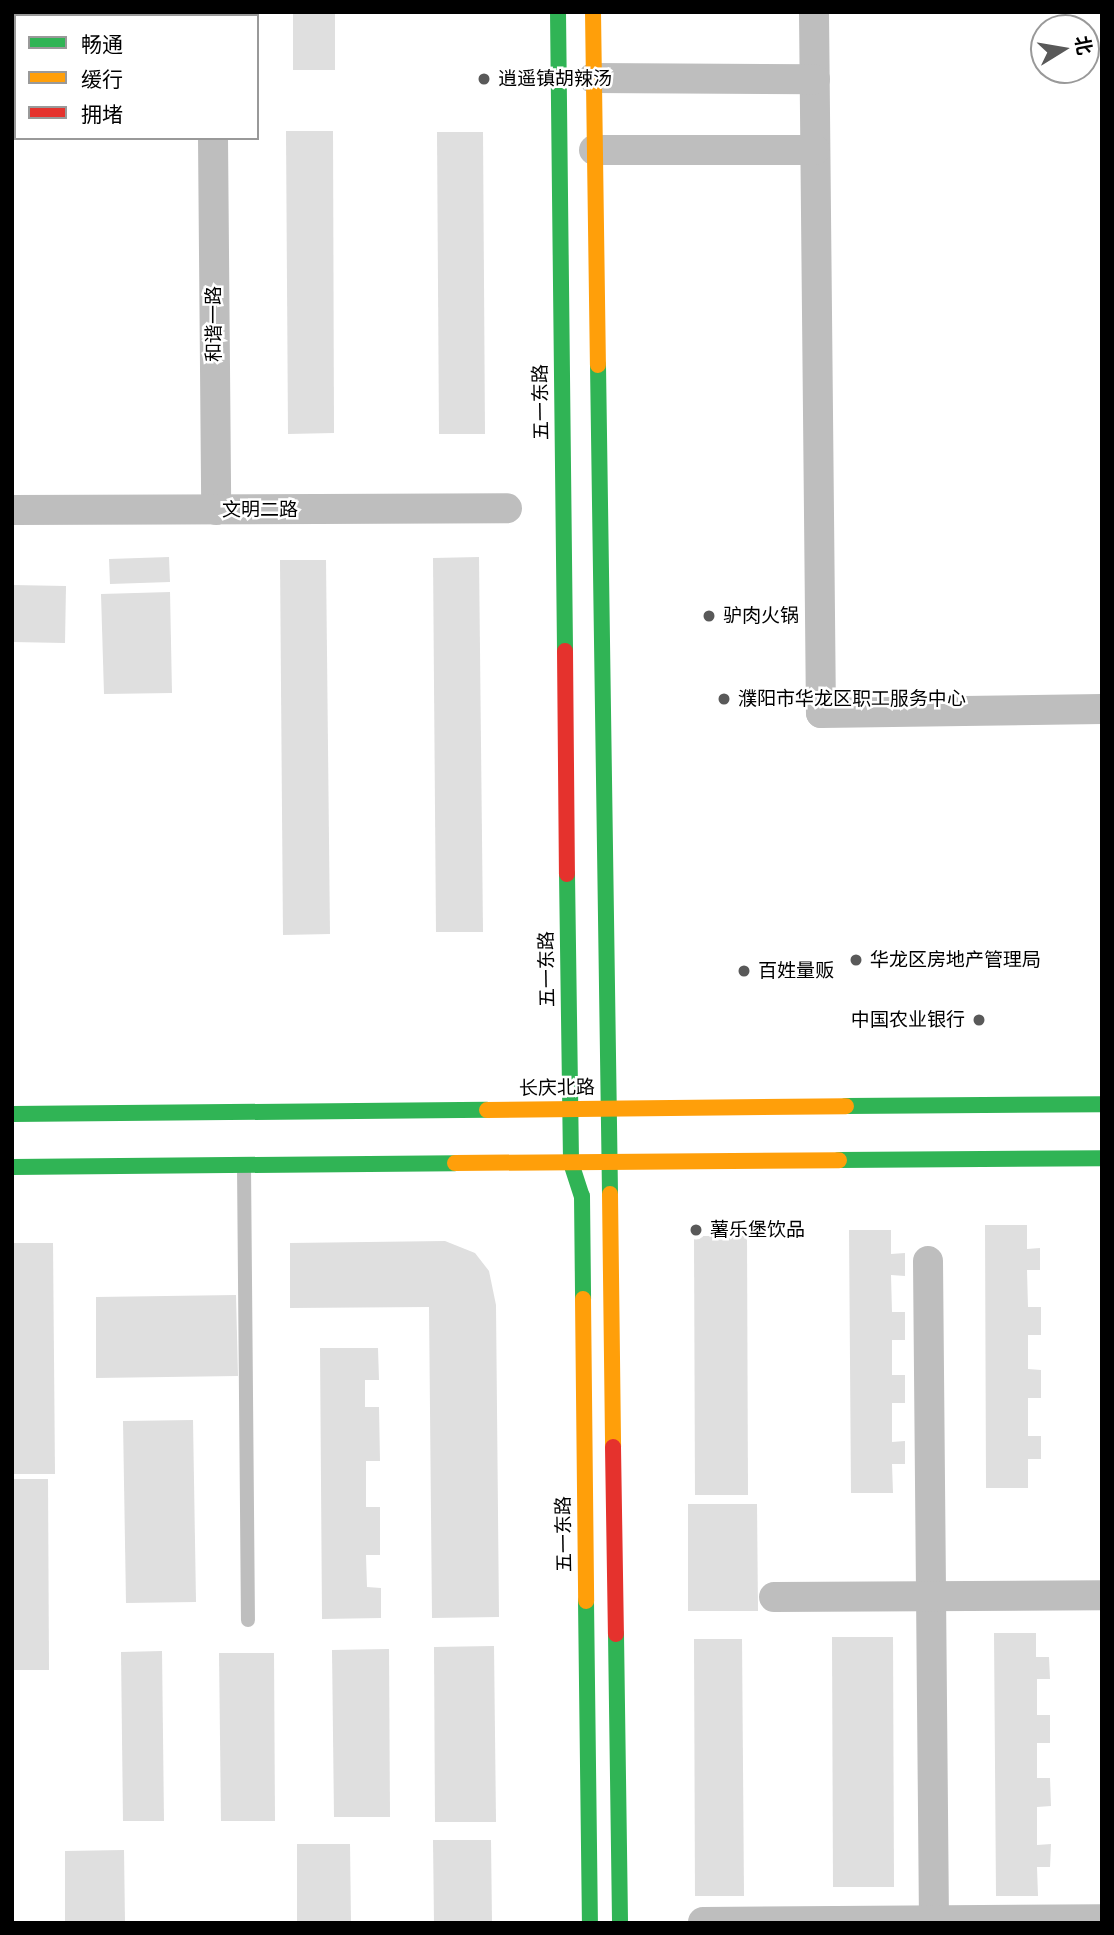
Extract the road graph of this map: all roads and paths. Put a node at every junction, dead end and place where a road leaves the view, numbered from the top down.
1 (558, 12) edge
2 (593, 12) edge
3 (814, 12) edge
4 (593, 78) junction
5 (815, 79) junction
6 (213, 140) edge
7 (594, 150) junction
8 (815, 150) junction
9 (507, 508) dead end
10 (12, 510) edge
11 (216, 510) junction
12 (1102, 709) edge
13 (1102, 1104) edge
14 (610, 1108) junction
15 (570, 1109) junction
16 (12, 1114) edge
17 (1102, 1158) edge
18 (611, 1162) junction
19 (571, 1163) junction
20 (244, 1164) junction
21 (12, 1167) edge
22 (928, 1261) dead end
23 (1102, 1595) edge
24 (931, 1596) junction
25 (774, 1597) dead end
26 (248, 1620) dead end
27 (1102, 1919) edge
28 (933, 1920) junction
29 (703, 1922) edge
30 (590, 1923) edge
31 (620, 1923) edge

1 - 15 street, 五一东路
2 - 4 street
3 - 5 street
4 - 5 street
4 - 7 street
5 - 8 street
6 - 11 street, 和谐一路
7 - 8 street
7 - 14 street
8 - 12 street
9 - 11 street, 文明二路
10 - 11 street, 文明二路
13 - 14 street, 长庆北路
14 - 15 street, 长庆北路
14 - 18 street
15 - 16 street, 长庆北路
15 - 19 street, 五一东路
17 - 18 street
18 - 19 street
18 - 31 street
19 - 20 street
19 - 30 street, 五一东路
20 - 21 street
20 - 26 lane
22 - 24 street
23 - 24 street
24 - 25 street
24 - 28 street
27 - 28 street
28 - 29 street

